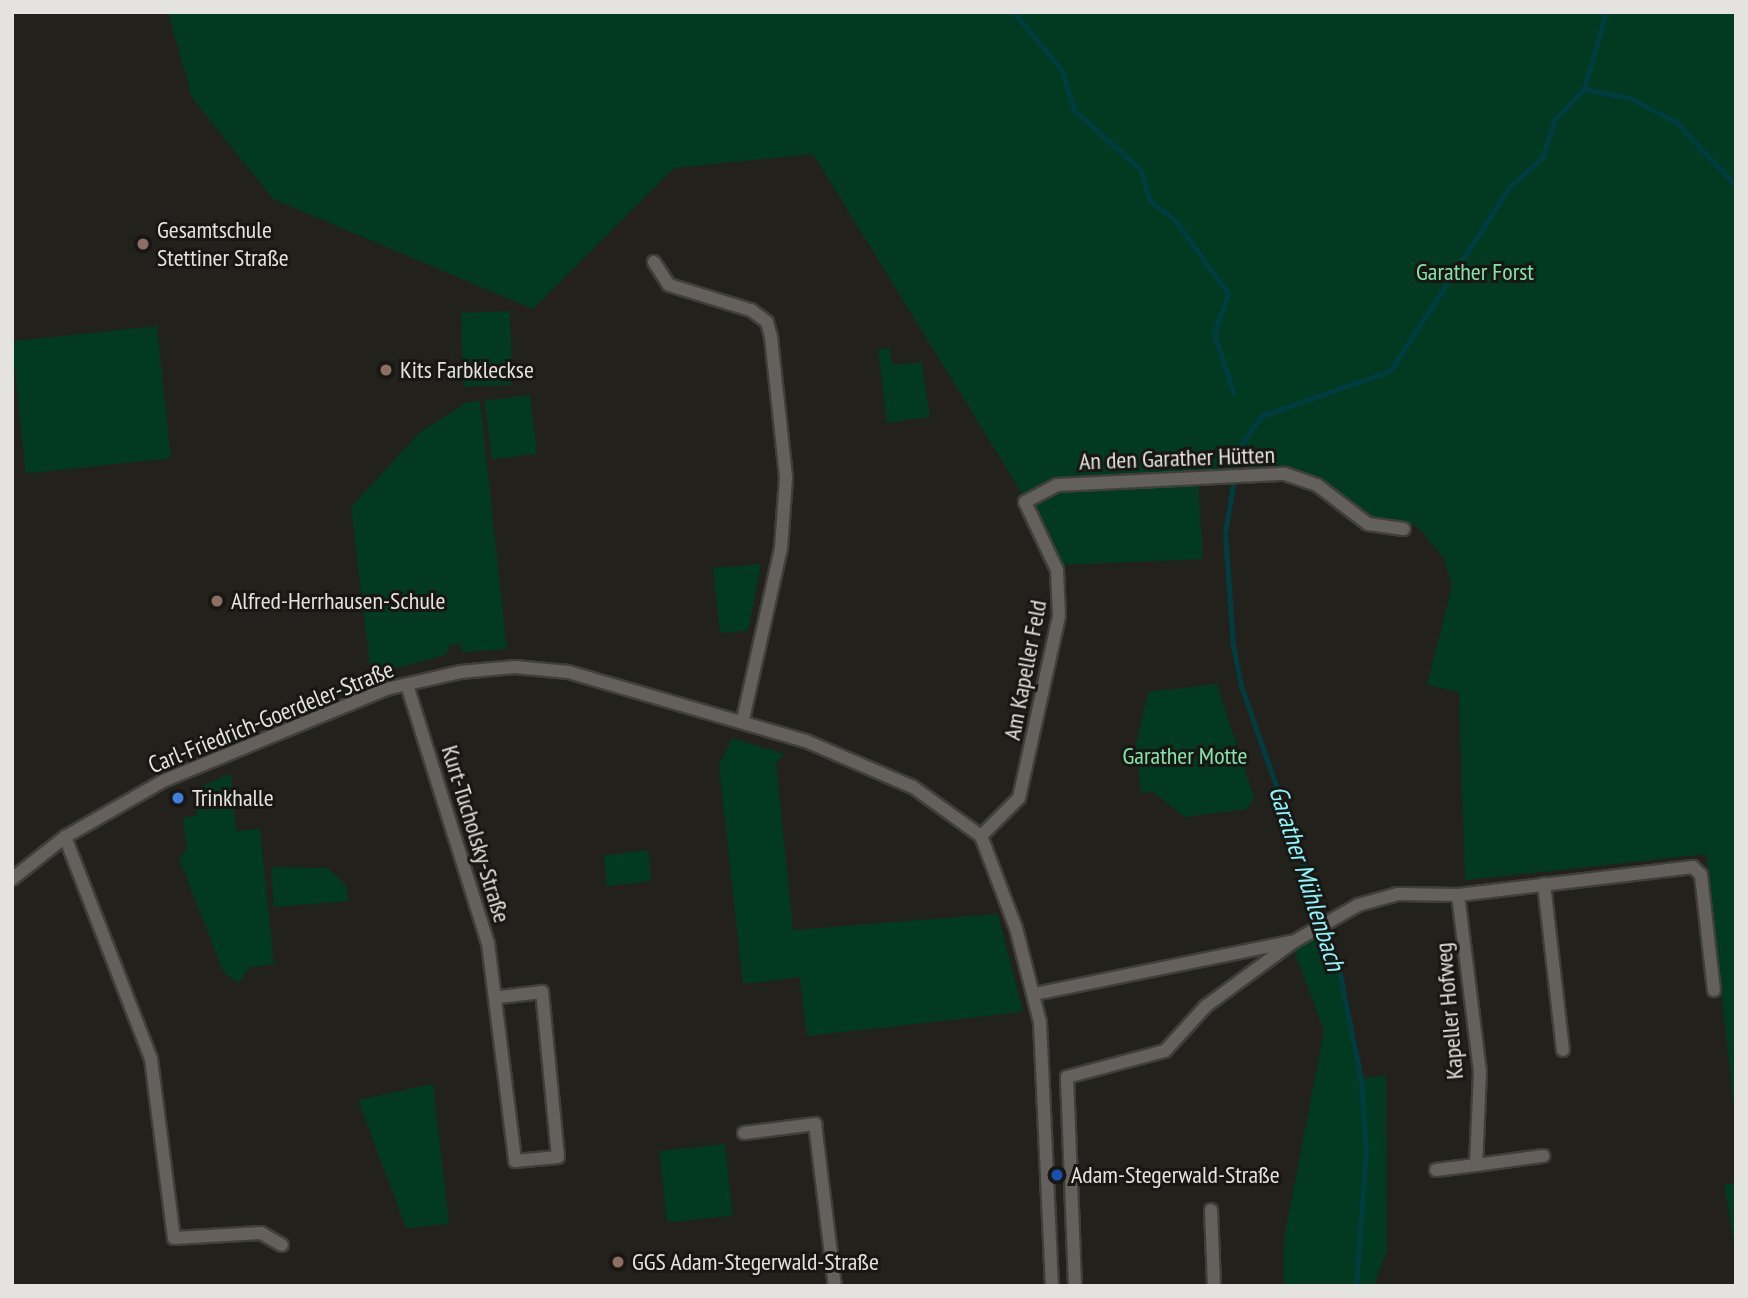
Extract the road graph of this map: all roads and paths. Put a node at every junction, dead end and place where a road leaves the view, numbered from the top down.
1 (654, 262) dead end
2 (1025, 502) joint
3 (1404, 529) dead end
4 (407, 685) junction
5 (743, 720) junction
6 (981, 836) junction
7 (65, 837) junction
8 (12, 879) edge
9 (1544, 884) junction
10 (1458, 895) junction
11 (1293, 942) junction
12 (1714, 990) dead end
13 (1035, 994) junction
14 (499, 997) junction
15 (1563, 1050) dead end
16 (1045, 1076) junction
17 (1067, 1077) junction
18 (744, 1133) dead end
19 (1543, 1156) dead end
20 (1476, 1165) junction
21 (1436, 1170) dead end
22 (1211, 1210) dead end
23 (282, 1245) dead end
24 (835, 1286) edge
25 (1052, 1286) edge
26 (1075, 1286) edge
27 (1214, 1286) edge

1 - 5 street
2 - 3 street, An den Garather Hütten
2 - 6 street, Am Kapeller Feld
4 - 5 street, Carl-Friedrich-Goerdeler-Straße
4 - 7 street, Carl-Friedrich-Goerdeler-Straße
4 - 14 street, Kurt-Tucholsky-Straße
5 - 6 street, Carl-Friedrich-Goerdeler-Straße
6 - 13 street
7 - 8 street, Carl-Friedrich-Goerdeler-Straße
7 - 23 street
9 - 10 street
9 - 12 street
9 - 15 street
10 - 11 street
10 - 20 street, Kapeller Hofweg
11 - 13 street
11 - 17 street
13 - 16 street
14 - 14 street, Kurt-Tucholsky-Straße
16 - 17 street
16 - 25 street
17 - 26 street
18 - 24 street
19 - 20 street
20 - 21 street
22 - 27 street

